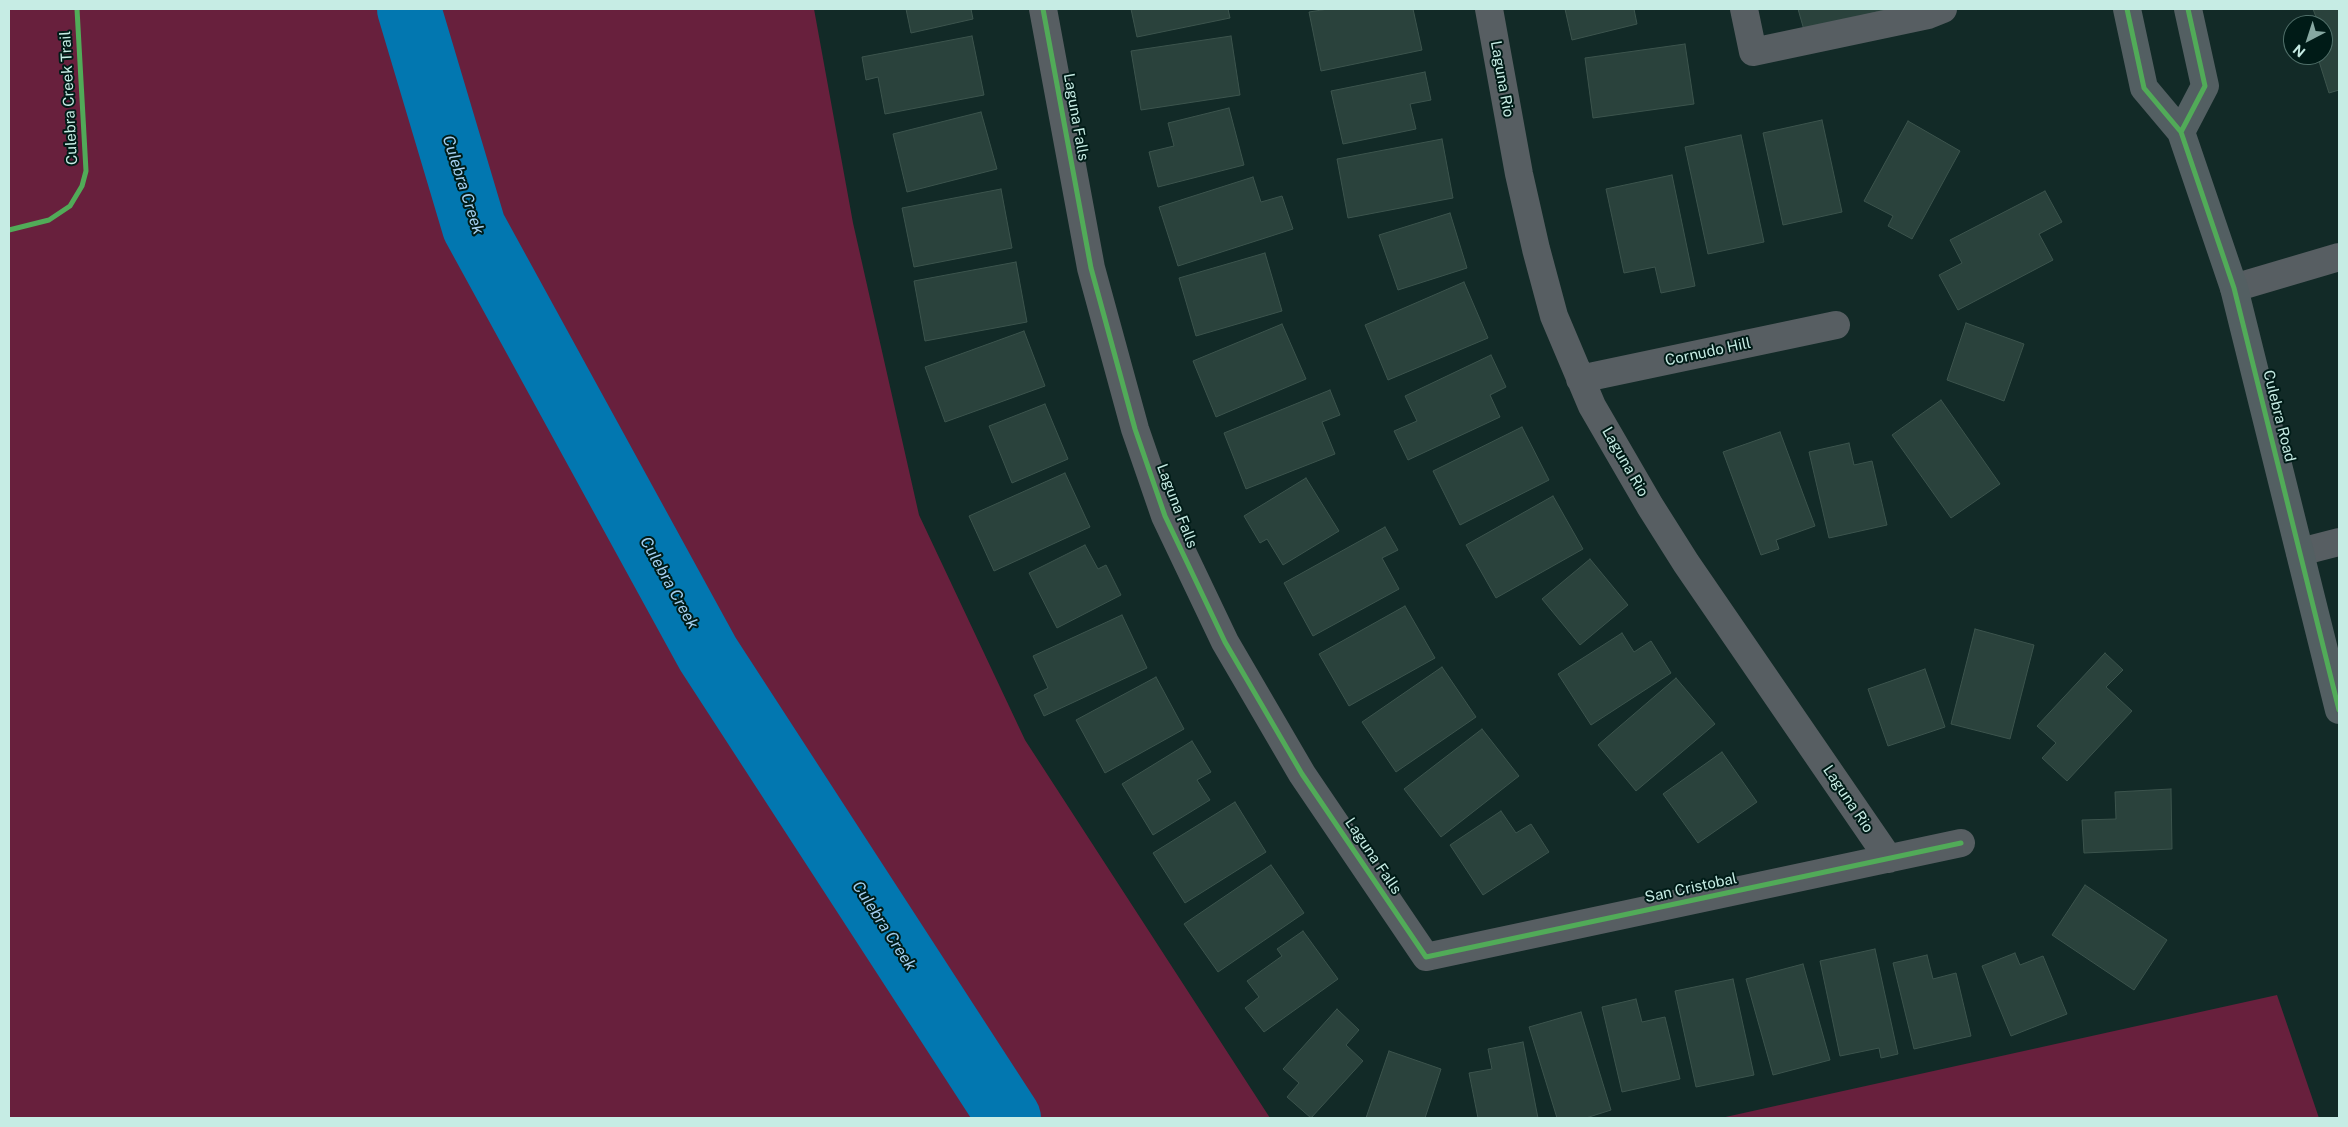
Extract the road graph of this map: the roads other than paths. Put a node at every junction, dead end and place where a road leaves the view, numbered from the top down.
1 (1043, 9) edge
2 (1489, 9) edge
3 (1744, 9) edge
4 (1943, 9) edge
5 (2127, 9) edge
6 (2188, 9) edge
7 (2181, 132) junction
8 (2339, 257) edge
9 (2234, 288) junction
10 (1836, 324) dead end
11 (1580, 379) junction
12 (2339, 542) edge
13 (2300, 552) junction
14 (2339, 710) edge
15 (1961, 843) dead end
16 (1889, 858) junction
17 (1426, 957) joint

1 - 17 street, Laguna Falls
2 - 11 street, Laguna Rio
3 - 4 street
5 - 7 main road, Culebra Road
6 - 7 main road
7 - 9 main road, Culebra Road
8 - 9 street
9 - 13 main road, Culebra Road
10 - 11 street, Cornudo Hill
11 - 16 street, Laguna Rio
12 - 13 street
13 - 14 main road, Culebra Road
15 - 16 street, San Cristobal
16 - 17 street, San Cristobal

